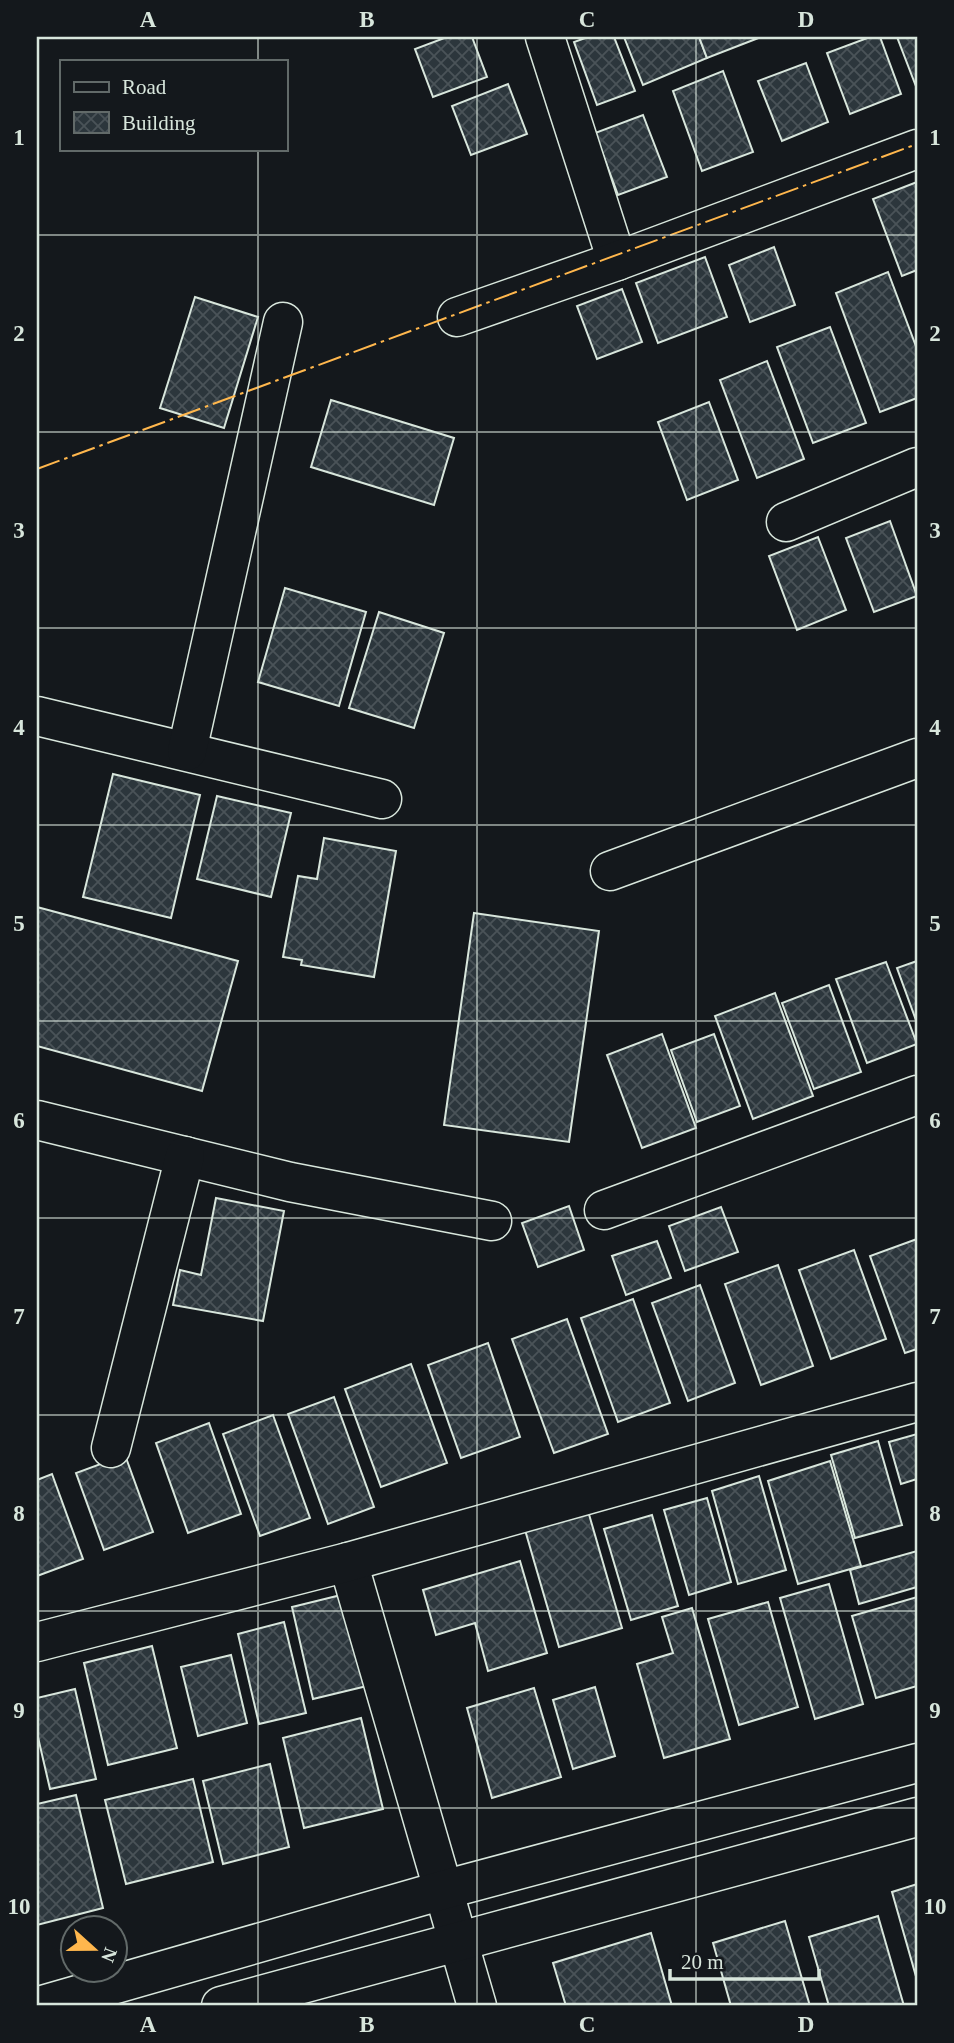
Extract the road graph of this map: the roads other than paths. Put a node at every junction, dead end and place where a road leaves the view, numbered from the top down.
1 (545, 37) edge
2 (917, 149) edge
3 (617, 261) junction
4 (457, 317) dead end
5 (283, 321) dead end
6 (917, 467) edge
7 (786, 522) dead end
8 (37, 716) edge
9 (187, 751) junction
10 (917, 758) edge
11 (382, 799) dead end
12 (610, 871) dead end
13 (917, 1095) edge
14 (37, 1120) edge
15 (185, 1156) junction
16 (604, 1210) dead end
17 (492, 1221) dead end
18 (917, 1402) edge
19 (111, 1448) dead end
20 (348, 1562) junction
21 (37, 1642) edge
22 (916, 1767) edge
23 (917, 1817) edge
24 (443, 1890) junction
25 (458, 1940) junction
26 (39, 2006) edge
27 (221, 2006) edge
28 (477, 2006) edge

1 - 3 street
2 - 3 street
3 - 4 street
5 - 9 street
6 - 7 street
8 - 9 street
9 - 11 street
10 - 12 street
13 - 16 street
14 - 15 street
15 - 17 street
15 - 19 street
18 - 20 street
20 - 21 street
20 - 24 street
22 - 24 street
23 - 25 street
24 - 25 street
24 - 26 street
25 - 27 street
25 - 28 street

